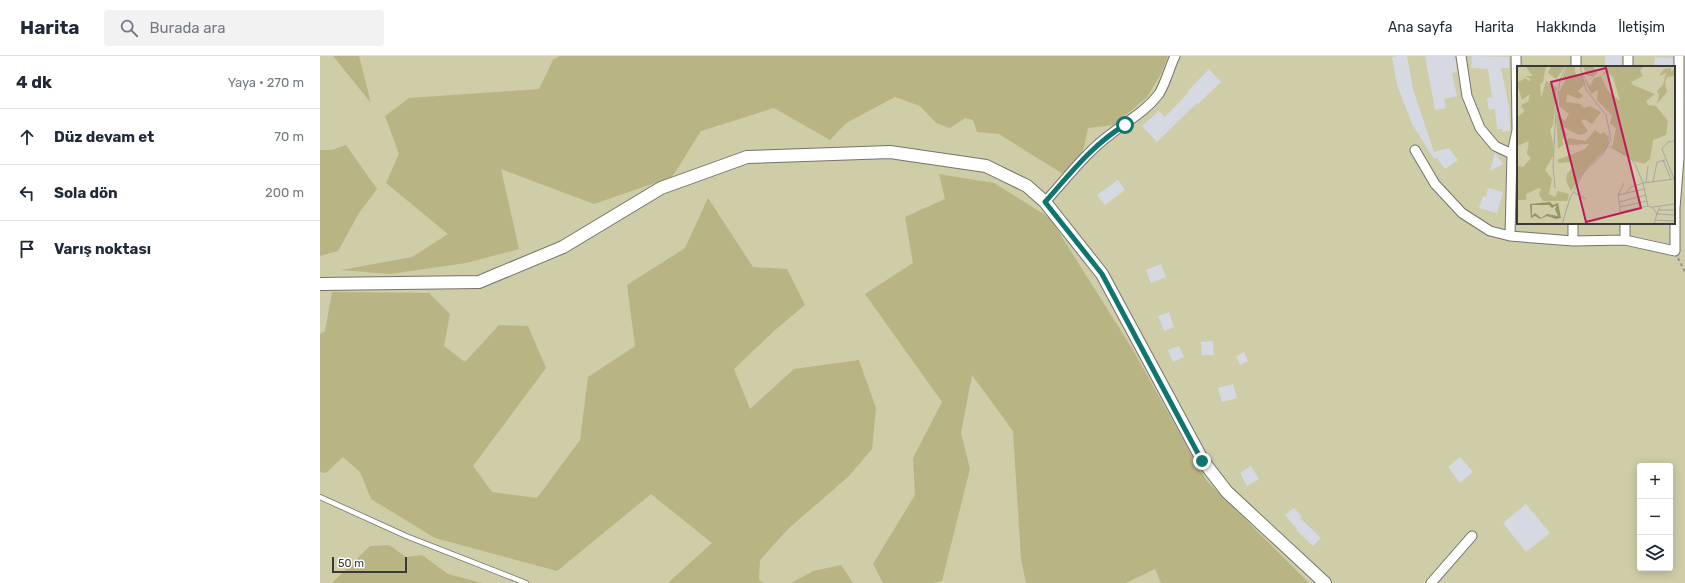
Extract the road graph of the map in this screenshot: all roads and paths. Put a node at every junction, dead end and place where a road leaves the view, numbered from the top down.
1 (1175, 56) edge
2 (1461, 56) edge
3 (1516, 56) edge
4 (1679, 56) edge
5 (1415, 150) dead end
6 (1512, 154) junction
7 (1045, 202) junction
8 (1573, 224) edge
9 (1625, 224) edge
10 (1510, 236) junction
11 (1625, 240) junction
12 (1573, 241) junction
13 (1675, 251) junction
14 (1685, 272) edge
15 (320, 284) edge
16 (320, 497) edge
17 (1472, 536) dead end
18 (526, 583) edge
19 (1325, 583) edge
20 (1431, 583) edge

1 - 7 street
2 - 6 street
3 - 6 street
4 - 13 street
5 - 10 street
6 - 10 street
7 - 15 street
7 - 19 street
8 - 12 street
9 - 11 street
10 - 12 street
11 - 12 street
11 - 13 street
13 - 14 path
16 - 18 lane
17 - 20 street

